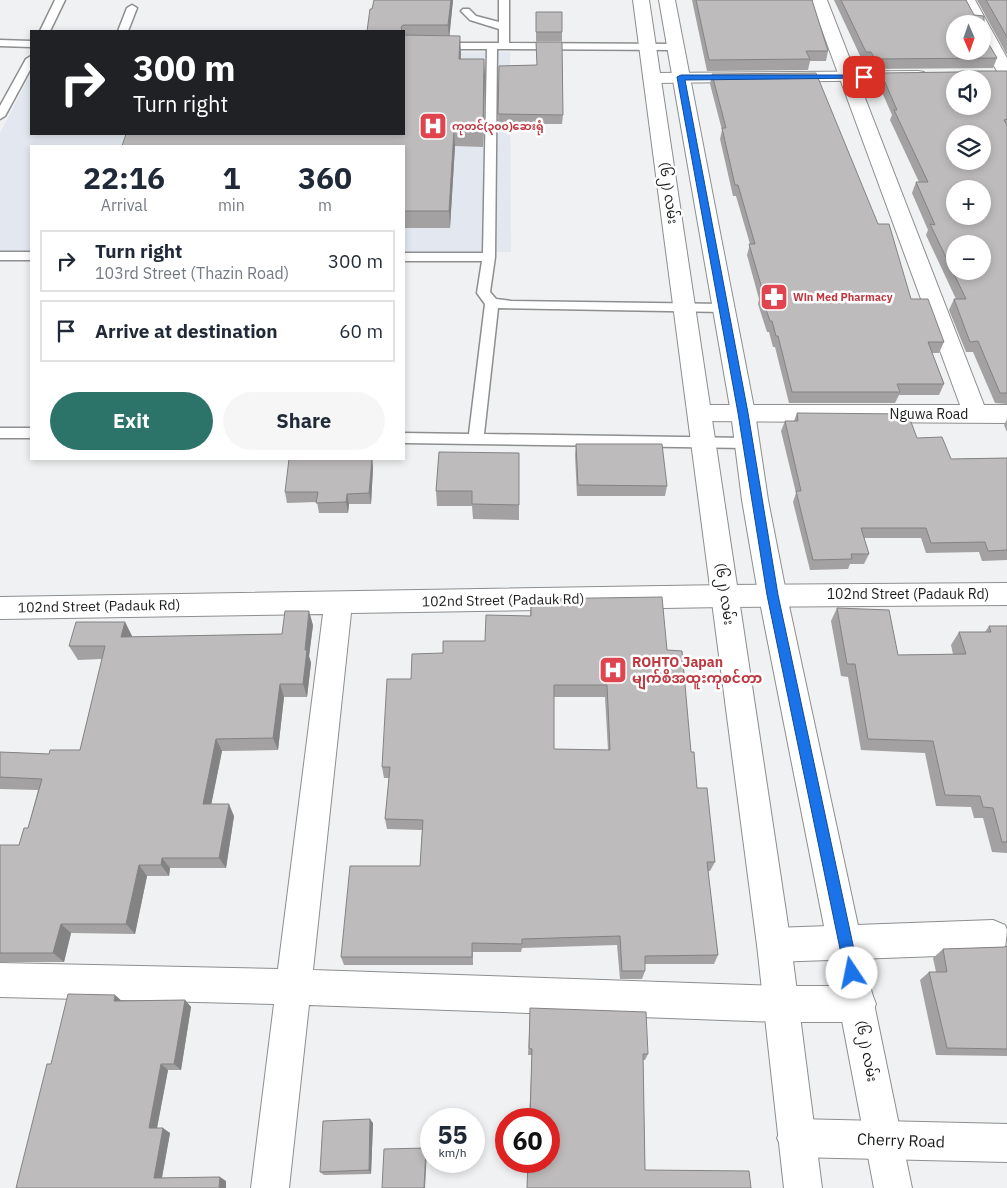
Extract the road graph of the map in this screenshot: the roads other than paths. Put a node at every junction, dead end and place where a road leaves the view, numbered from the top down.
1 (60, 0) edge
2 (504, 0) edge
3 (641, 0) edge
4 (667, 0) edge
5 (819, 0) edge
6 (967, 0) edge
7 (132, 8) dead end
8 (466, 11) dead end
9 (975, 15) edge
10 (504, 27) junction
11 (46, 30) edge
12 (123, 30) edge
13 (0, 43) edge
14 (30, 44) edge
15 (405, 46) edge
16 (498, 46) junction
17 (648, 46) junction
18 (991, 46) edge
19 (675, 47) junction
20 (30, 61) edge
21 (1007, 75) edge
22 (932, 76) edge
23 (991, 76) edge
24 (681, 77) junction
25 (846, 77) junction
26 (652, 78) junction
27 (0, 116) edge
28 (0, 256) edge
29 (30, 256) edge
30 (405, 257) edge
31 (488, 257) junction
32 (492, 303) junction
33 (686, 308) junction
34 (724, 308) junction
35 (700, 413) junction
36 (743, 413) junction
37 (975, 414) junction
38 (1007, 414) edge
39 (0, 433) edge
40 (30, 433) edge
41 (405, 438) edge
42 (476, 438) junction
43 (703, 441) junction
44 (746, 442) junction
45 (1007, 594) edge
46 (773, 595) junction
47 (725, 596) junction
48 (338, 603) junction
49 (0, 608) edge
50 (993, 937) dead end
51 (846, 942) junction
52 (774, 945) junction
53 (0, 980) edge
54 (293, 987) junction
55 (780, 1004) junction
56 (858, 1004) junction
57 (796, 1138) junction
58 (884, 1140) junction
59 (1007, 1143) edge
60 (270, 1188) edge
61 (803, 1188) edge
62 (893, 1188) edge

1 - 11 lane
2 - 10 lane
3 - 17 street, (၆၂) လမ်း
4 - 19 street, (၆၂) လမ်း
5 - 25 street
6 - 9 street
7 - 12 lane
8 - 10 lane
10 - 16 lane
13 - 14 lane
15 - 16 lane
16 - 17 lane
16 - 31 lane
17 - 19 lane
17 - 26 street, (၆၂) လမ်း
18 - 21 street
19 - 24 street, (၆၂) လမ်း
20 - 27 lane
21 - 23 street
22 - 25 street
24 - 25 street
24 - 26 street
24 - 34 street, (၆၂) လမ်း
25 - 37 street
26 - 33 street, (၆၂) လမ်း
28 - 29 lane
30 - 31 lane
31 - 32 lane
32 - 33 lane
32 - 42 lane
33 - 34 lane
33 - 35 street, (၆၂) လမ်း
34 - 36 street, (၆၂) လမ်း
35 - 36 street, Nguwa Road
35 - 43 street, (၆၂) လမ်း
36 - 37 street, Nguwa Road
36 - 44 street, (၆၂) လမ်း
37 - 38 street, Nguwa Road
39 - 40 lane
41 - 42 lane
42 - 43 lane
43 - 44 lane
43 - 47 street, (၆၂) လမ်း
44 - 46 street, (၆၂) လမ်း
45 - 46 street, 102nd Street (Padauk Rd)
46 - 47 street, 102nd Street (Padauk Rd)
46 - 51 street, (၆၂) လမ်း
47 - 48 street, 102nd Street (Padauk Rd)
47 - 52 street, (၆၂) လမ်း
48 - 49 street, 102nd Street (Padauk Rd)
48 - 54 street
50 - 51 street
51 - 52 street
51 - 56 street, (၆၂) လမ်း
52 - 55 street, (၆၂) လမ်း
53 - 54 street
54 - 55 street
54 - 60 street
55 - 56 street
55 - 57 street, (၆၂) လမ်း
56 - 58 street, (၆၂) လမ်း
57 - 58 street, Cherry Road
57 - 61 street, (၆၂) လမ်း
58 - 59 street, Cherry Road
58 - 62 street, (၆၂) လမ်း

